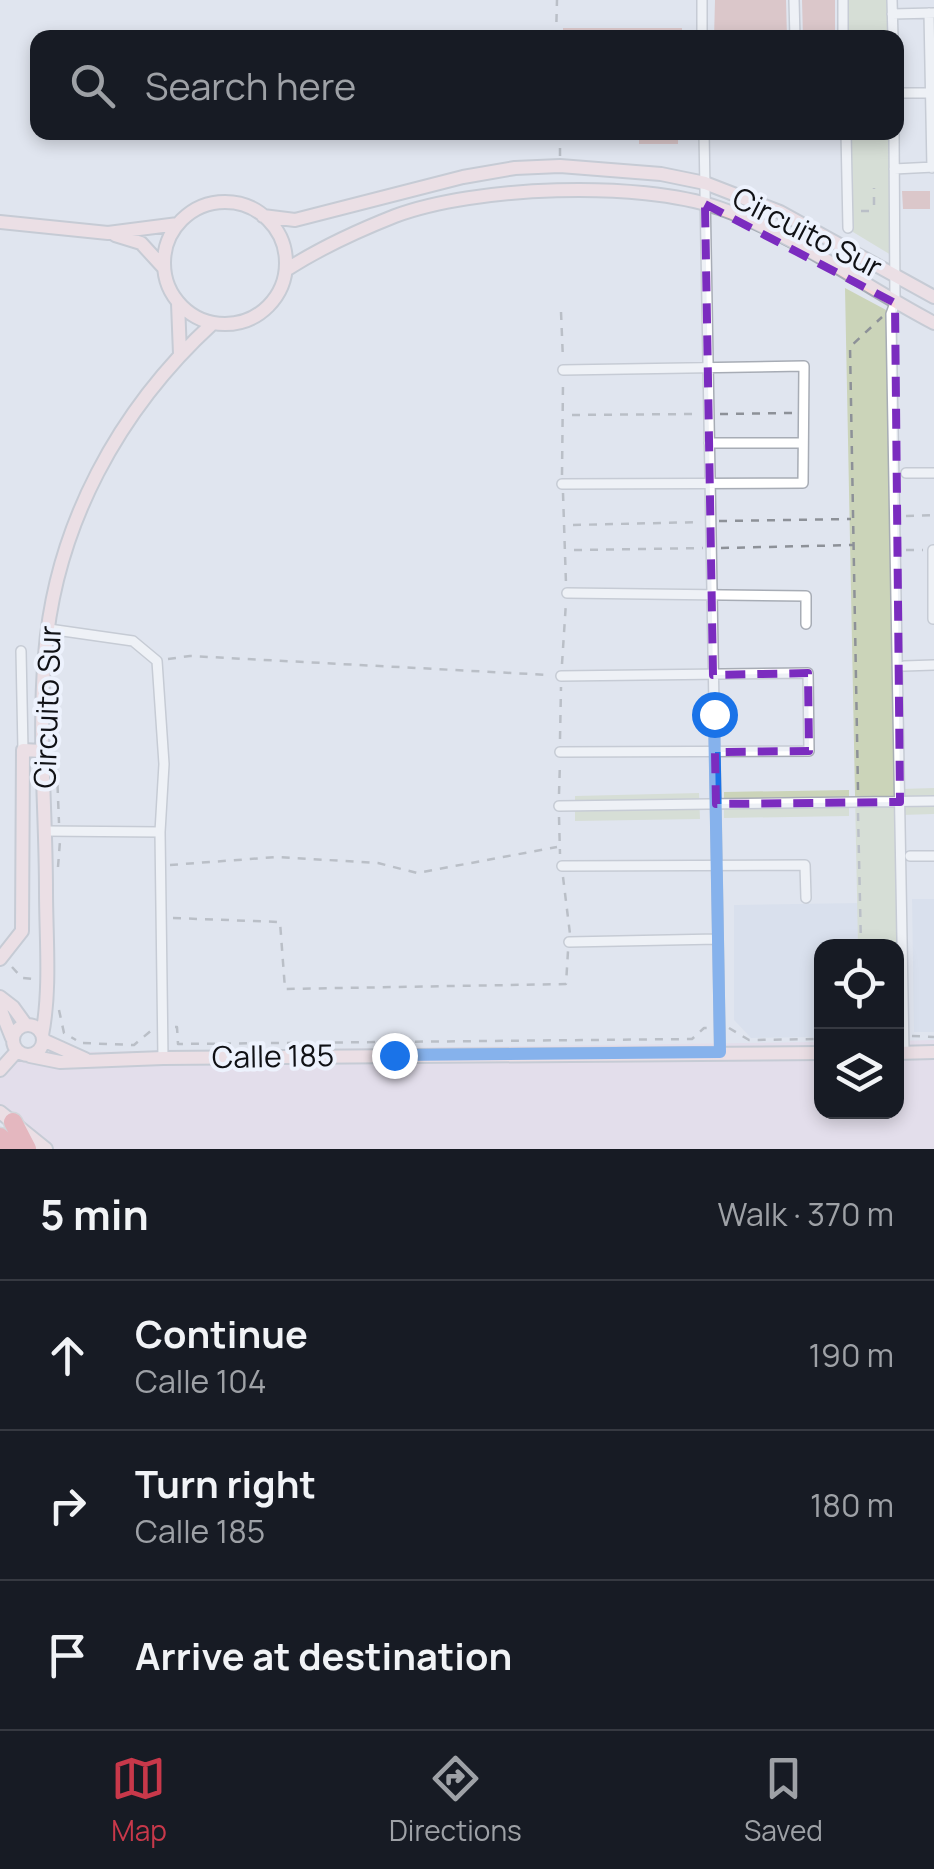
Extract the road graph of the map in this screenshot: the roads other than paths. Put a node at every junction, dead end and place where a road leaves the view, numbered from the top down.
1 (702, 0) edge
2 (794, 0) edge
3 (843, 0) edge
4 (892, 6) edge
5 (932, 13) edge
6 (702, 30) edge
7 (794, 30) edge
8 (843, 30) edge
9 (904, 93) edge
10 (932, 93) edge
11 (704, 140) edge
12 (846, 140) edge
13 (894, 140) edge
14 (933, 168) edge
15 (894, 169) junction
16 (705, 183) junction
17 (705, 204) junction
18 (264, 216) junction
19 (0, 222) edge
20 (178, 224) junction
21 (848, 228) dead end
22 (108, 233) junction
23 (163, 267) junction
24 (286, 270) junction
25 (895, 277) junction
26 (934, 297) edge
27 (178, 304) junction
28 (892, 308) junction
29 (213, 323) junction
30 (934, 323) edge
31 (180, 354) junction
32 (708, 368) junction
33 (563, 370) road end
34 (709, 442) junction
35 (803, 442) junction
36 (906, 473) dead end
37 (934, 473) edge
38 (562, 484) road end
39 (710, 484) junction
40 (933, 550) edge
41 (933, 576) edge
42 (567, 593) road end
43 (712, 597) junction
44 (933, 619) edge
45 (806, 624) dead end
46 (48, 629) junction
47 (22, 651) dead end
48 (934, 665) edge
49 (904, 666) dead end
50 (714, 675) junction
51 (561, 676) road end
52 (23, 750) junction
53 (42, 750) junction
54 (560, 752) road end
55 (715, 752) junction
56 (900, 802) junction
57 (934, 802) edge
58 (716, 804) junction
59 (559, 806) road end
60 (52, 831) junction
61 (160, 832) junction
62 (46, 850) junction
63 (21, 851) junction
64 (910, 856) dead end
65 (934, 856) edge
66 (562, 866) road end
67 (717, 866) junction
68 (806, 898) dead end
69 (22, 931) junction
70 (46, 932) junction
71 (718, 939) junction
72 (569, 942) road end
73 (2, 958) edge
74 (0, 997) edge
75 (0, 1008) edge
76 (26, 1025) junction
77 (900, 1029) edge
78 (43, 1038) junction
79 (14, 1048) edge
80 (720, 1052) junction
81 (934, 1052) edge
82 (814, 1053) edge
83 (904, 1053) edge
84 (162, 1058) junction
85 (85, 1059) junction
86 (0, 1070) edge
87 (6, 1117) edge
88 (0, 1137) edge
89 (13, 1149) edge
90 (27, 1149) edge
91 (46, 1149) edge

1 - 6 street
2 - 7 street
3 - 8 street
4 - 5 street
5 - 10 street
9 - 10 street
10 - 14 street
11 - 16 street
12 - 21 street
13 - 15 street
14 - 15 street
15 - 25 street
16 - 17 street
16 - 18 street, Circuito Sur
16 - 25 street, Circuito Sur
17 - 24 street, Circuito Sur
17 - 28 street, Circuito Sur
17 - 32 street
18 - 20 street
18 - 24 street
19 - 22 street
20 - 22 street
20 - 23 street
22 - 23 street
23 - 27 street
24 - 29 street
25 - 26 street, Circuito Sur
25 - 28 street
27 - 29 street
27 - 31 street
28 - 30 street, Circuito Sur
28 - 56 street
29 - 31 street, Circuito Sur
31 - 46 street, Circuito Sur
32 - 33 street
32 - 34 street
32 - 35 street
34 - 35 street
34 - 39 street
35 - 39 street
36 - 37 street
38 - 39 street
39 - 43 street
40 - 41 street
41 - 44 street
42 - 43 street
43 - 45 street
43 - 50 street
46 - 53 street, Circuito Sur
46 - 61 street
47 - 52 street
48 - 49 street
50 - 51 street
50 - 55 street
50 - 55 street
52 - 53 street
52 - 63 street
53 - 60 street, Circuito Sur
54 - 55 street
55 - 58 street
56 - 57 street
56 - 58 street
56 - 77 street
58 - 59 street
58 - 67 street
60 - 61 street
60 - 62 street, Circuito Sur
61 - 84 street
62 - 63 street
62 - 70 street, Circuito Sur
63 - 69 street
64 - 65 street
66 - 67 street
67 - 68 street
67 - 71 street
69 - 70 street
69 - 73 street
70 - 78 street, Circuito Sur
71 - 72 street
71 - 80 street
74 - 76 street, Calle 185
75 - 79 street
76 - 78 street, Calle 185
76 - 79 street
78 - 79 street
78 - 85 street, Calle 185
79 - 85 street, Calle 185
79 - 86 street
80 - 82 street, Calle 185
80 - 84 street, Calle 185
81 - 83 street
84 - 85 street, Calle 185
87 - 90 highway
87 - 91 street
88 - 89 highway

